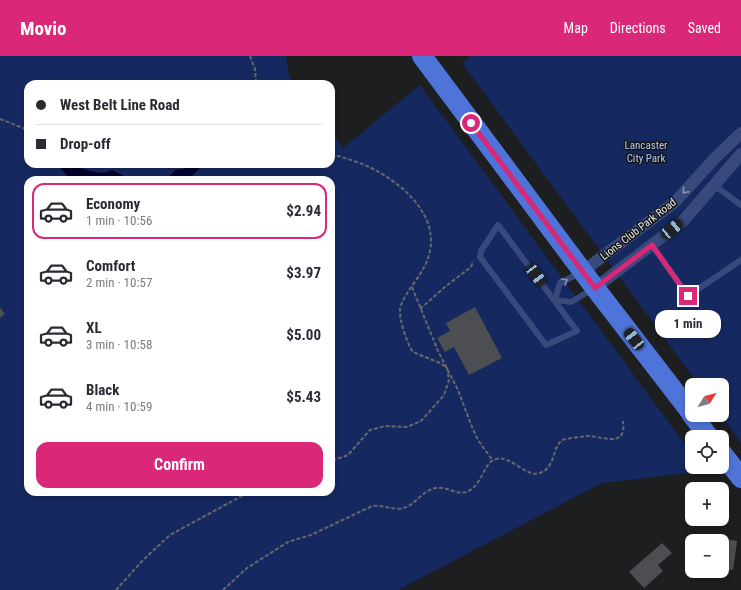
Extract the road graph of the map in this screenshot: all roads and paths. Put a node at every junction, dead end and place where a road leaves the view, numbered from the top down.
1 (250, 56) edge
2 (422, 56) edge
3 (256, 80) edge
4 (0, 119) edge
5 (24, 128) edge
6 (741, 133) edge
7 (724, 149) junction
8 (335, 155) edge
9 (738, 156) edge
10 (699, 174) junction
11 (714, 185) junction
12 (741, 205) edge
13 (639, 229) junction
14 (652, 245) junction
15 (480, 257) junction
16 (741, 260) edge
17 (582, 272) junction
18 (412, 287) junction
19 (595, 288) junction
20 (555, 300) junction
21 (420, 309) junction
22 (447, 368) junction
23 (685, 406) edge
24 (623, 420) dead end
25 (697, 422) edge
26 (704, 430) edge
27 (335, 460) edge
28 (493, 461) junction
29 (729, 462) edge
30 (741, 478) edge
31 (242, 496) edge
32 (116, 590) edge
33 (223, 590) edge

1 - 3 path
2 - 17 main road
4 - 5 path
6 - 7 street, Lions Club Park Road
7 - 9 street
7 - 10 street, Lions Club Park Road
8 - 18 path
9 - 11 street, Lions Club Park Road
10 - 11 street
10 -> 13 street, Lions Club Park Road
11 - 12 lane
11 - 14 street, Lions Club Park Road
13 - 14 street
13 - 17 street, Lions Club Park Road
14 - 16 lane
14 - 19 street, Lions Club Park Road
15 - 20 lane
15 - 20 lane
15 - 21 path
17 - 19 main road
20 -> 17 lane
18 - 21 path
18 - 22 path
19 - 20 lane
19 - 23 main road
21 - 22 path
22 - 27 path
22 - 28 path
24 - 28 path
25 - 26 main road
28 - 33 path
29 - 30 main road
31 - 32 path

